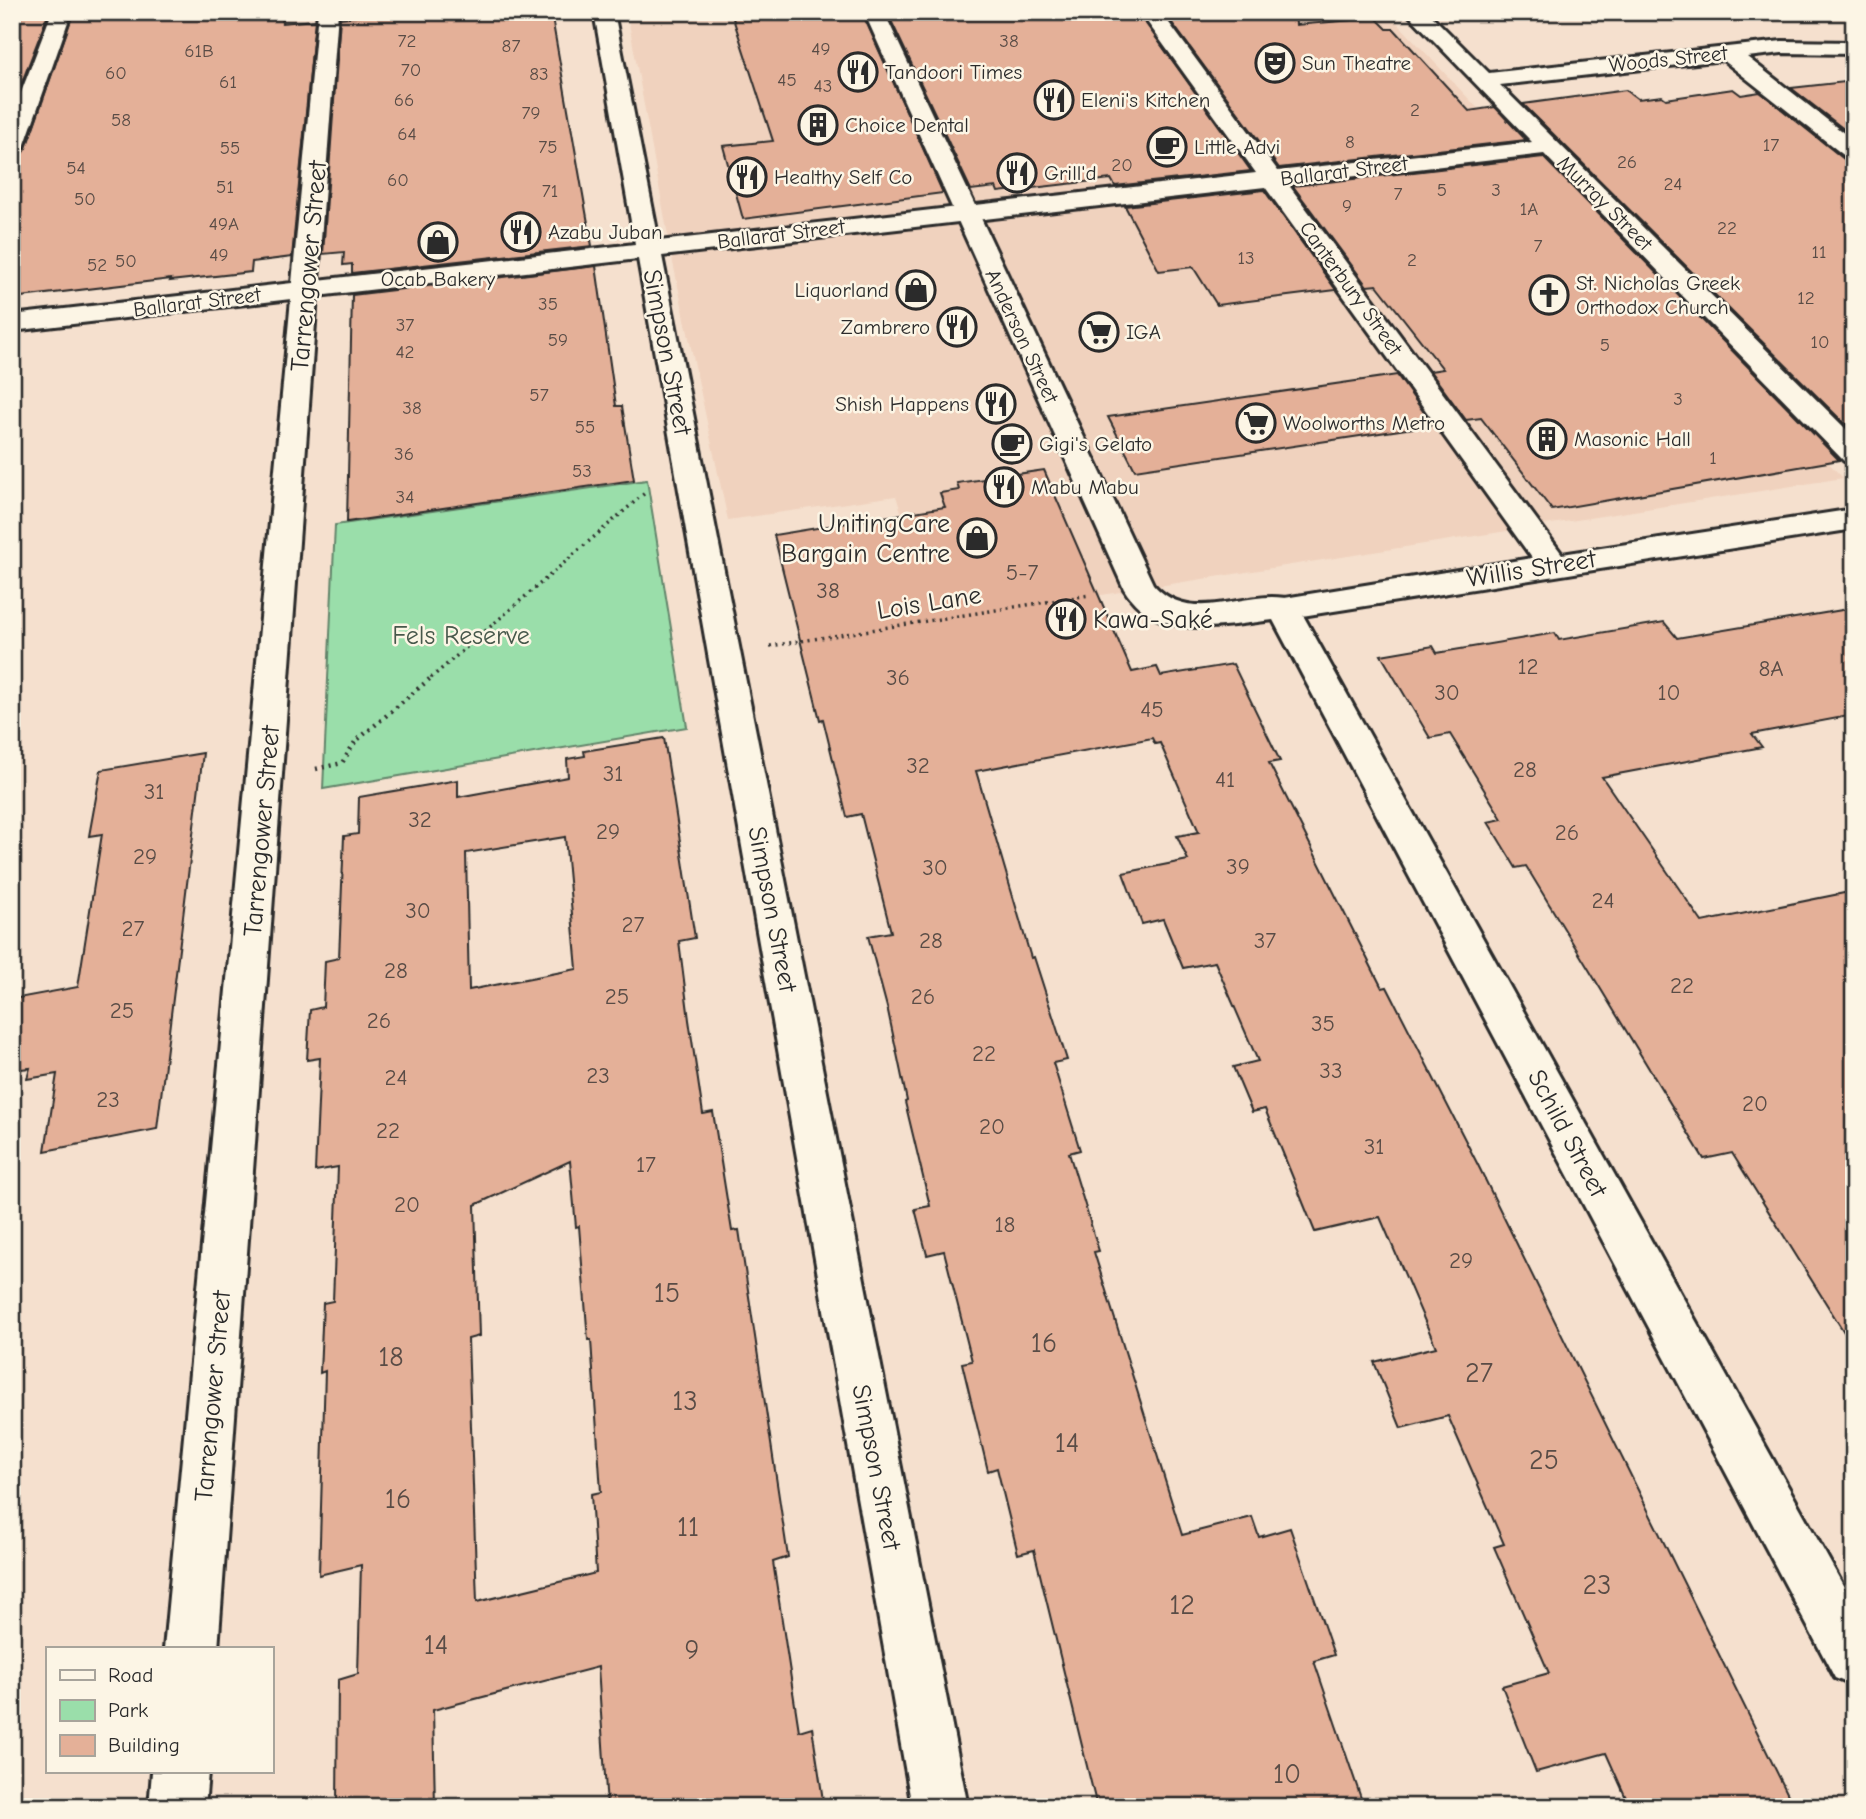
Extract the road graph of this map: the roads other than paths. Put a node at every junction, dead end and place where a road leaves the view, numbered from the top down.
1 (328, 12) edge
2 (604, 12) edge
3 (874, 12) edge
4 (1150, 12) edge
5 (1416, 12) edge
6 (60, 16) dead end
7 (1854, 48) edge
8 (1728, 53) junction
9 (1483, 80) junction
10 (12, 146) edge
11 (1549, 147) junction
12 (1854, 152) edge
13 (1272, 179) junction
14 (965, 213) junction
15 (649, 250) junction
16 (306, 289) junction
17 (12, 323) edge
18 (1854, 454) edge
19 (1854, 519) edge
20 (1553, 564) junction
21 (1283, 608) junction
22 (1208, 615) joint
23 (191, 1647) edge
24 (1854, 1659) edge
25 (180, 1773) edge
26 (177, 1807) edge
27 (940, 1807) edge

1 - 16 street, Tarrengower Street
2 - 15 street, Simpson Street
3 - 14 street, Anderson Street
4 - 13 street, Canterbury Street
5 - 9 street, Murray Street
6 - 10 street
7 - 8 street, Woods Street
8 - 9 street, Woods Street
8 - 12 street
9 - 11 street, Murray Street
11 - 13 street, Ballarat Street
11 - 18 street, Murray Street
13 - 14 street, Ballarat Street
13 - 20 street, Canterbury Street
14 - 15 street, Ballarat Street
14 - 22 street, Anderson Street
15 - 16 street, Ballarat Street
15 - 27 street, Simpson Street
16 - 17 street, Ballarat Street
16 - 23 street, Tarrengower Street
19 - 20 street, Willis Street
20 - 21 street, Willis Street
21 - 22 street, Willis Street
21 - 24 street, Schild Street
25 - 26 street

